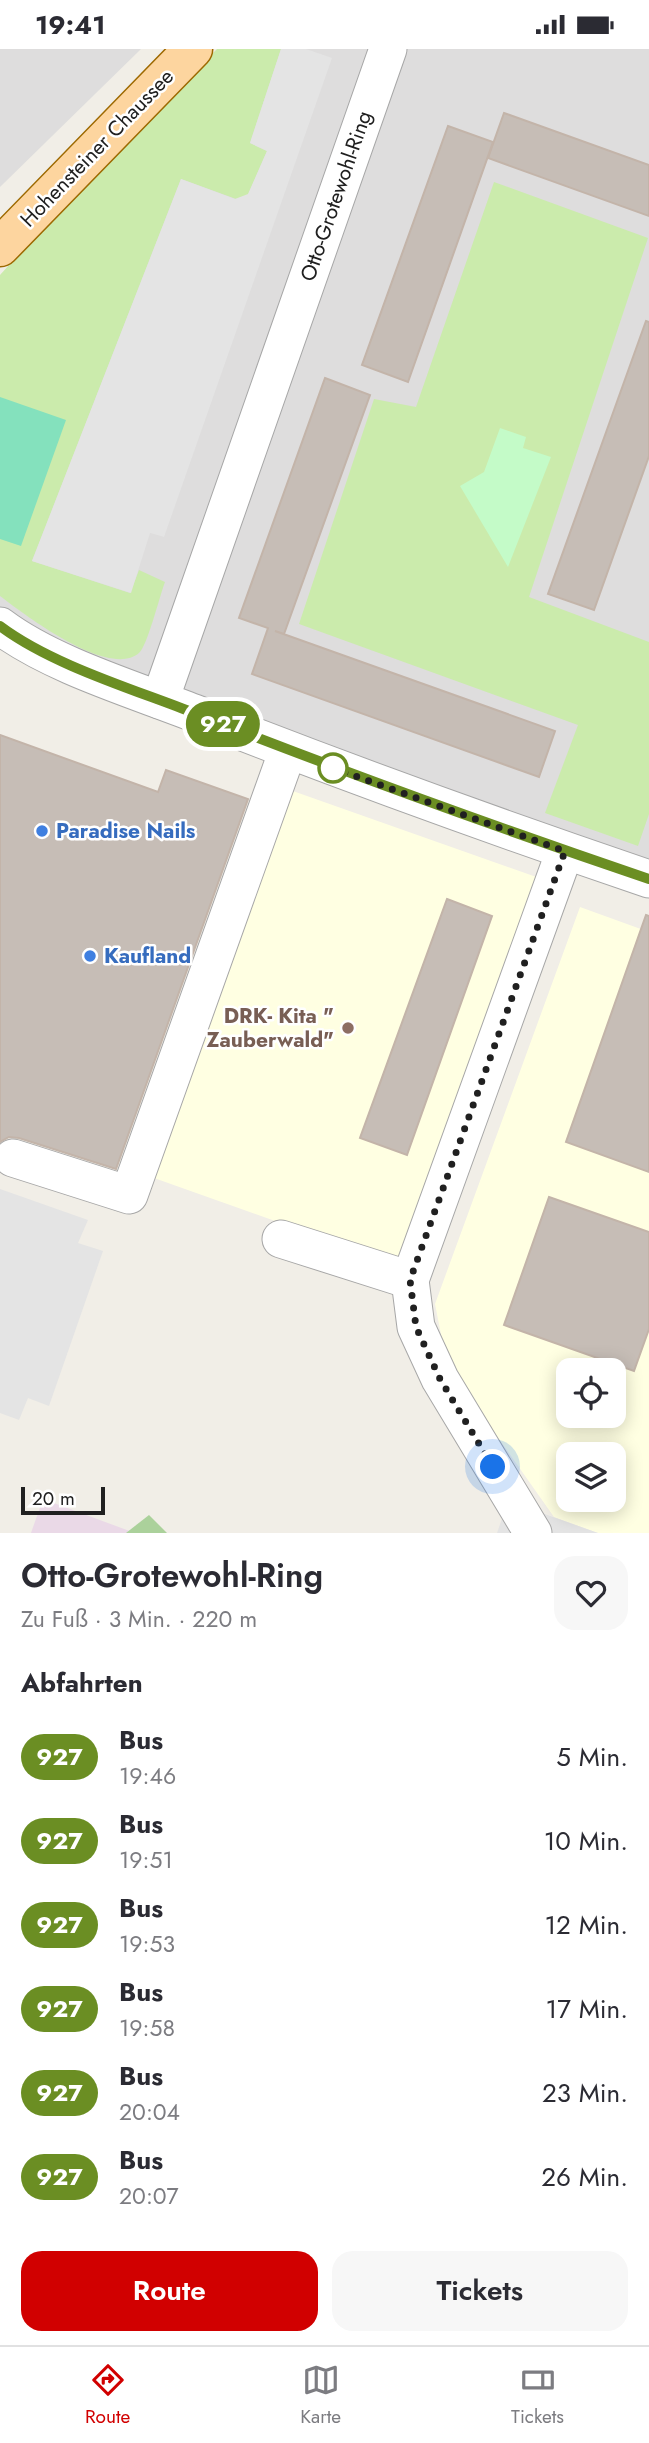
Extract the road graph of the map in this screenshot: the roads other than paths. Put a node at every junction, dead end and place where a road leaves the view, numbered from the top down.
1 (193, 49) edge
2 (388, 49) edge
3 (0, 247) edge
4 (0, 626) edge
5 (160, 700) junction
6 (288, 750) junction
7 (565, 851) junction
8 (649, 879) edge
9 (13, 1158) dead end
10 (281, 1239) dead end
11 (410, 1280) junction
12 (533, 1533) edge

1 - 3 main road, Hohensteiner Chaussee
2 - 5 street, Otto-Grotewohl-Ring
4 - 5 street
5 - 6 street
6 - 7 street
6 - 9 street
7 - 8 street
7 - 11 street
10 - 11 street
11 - 12 street

